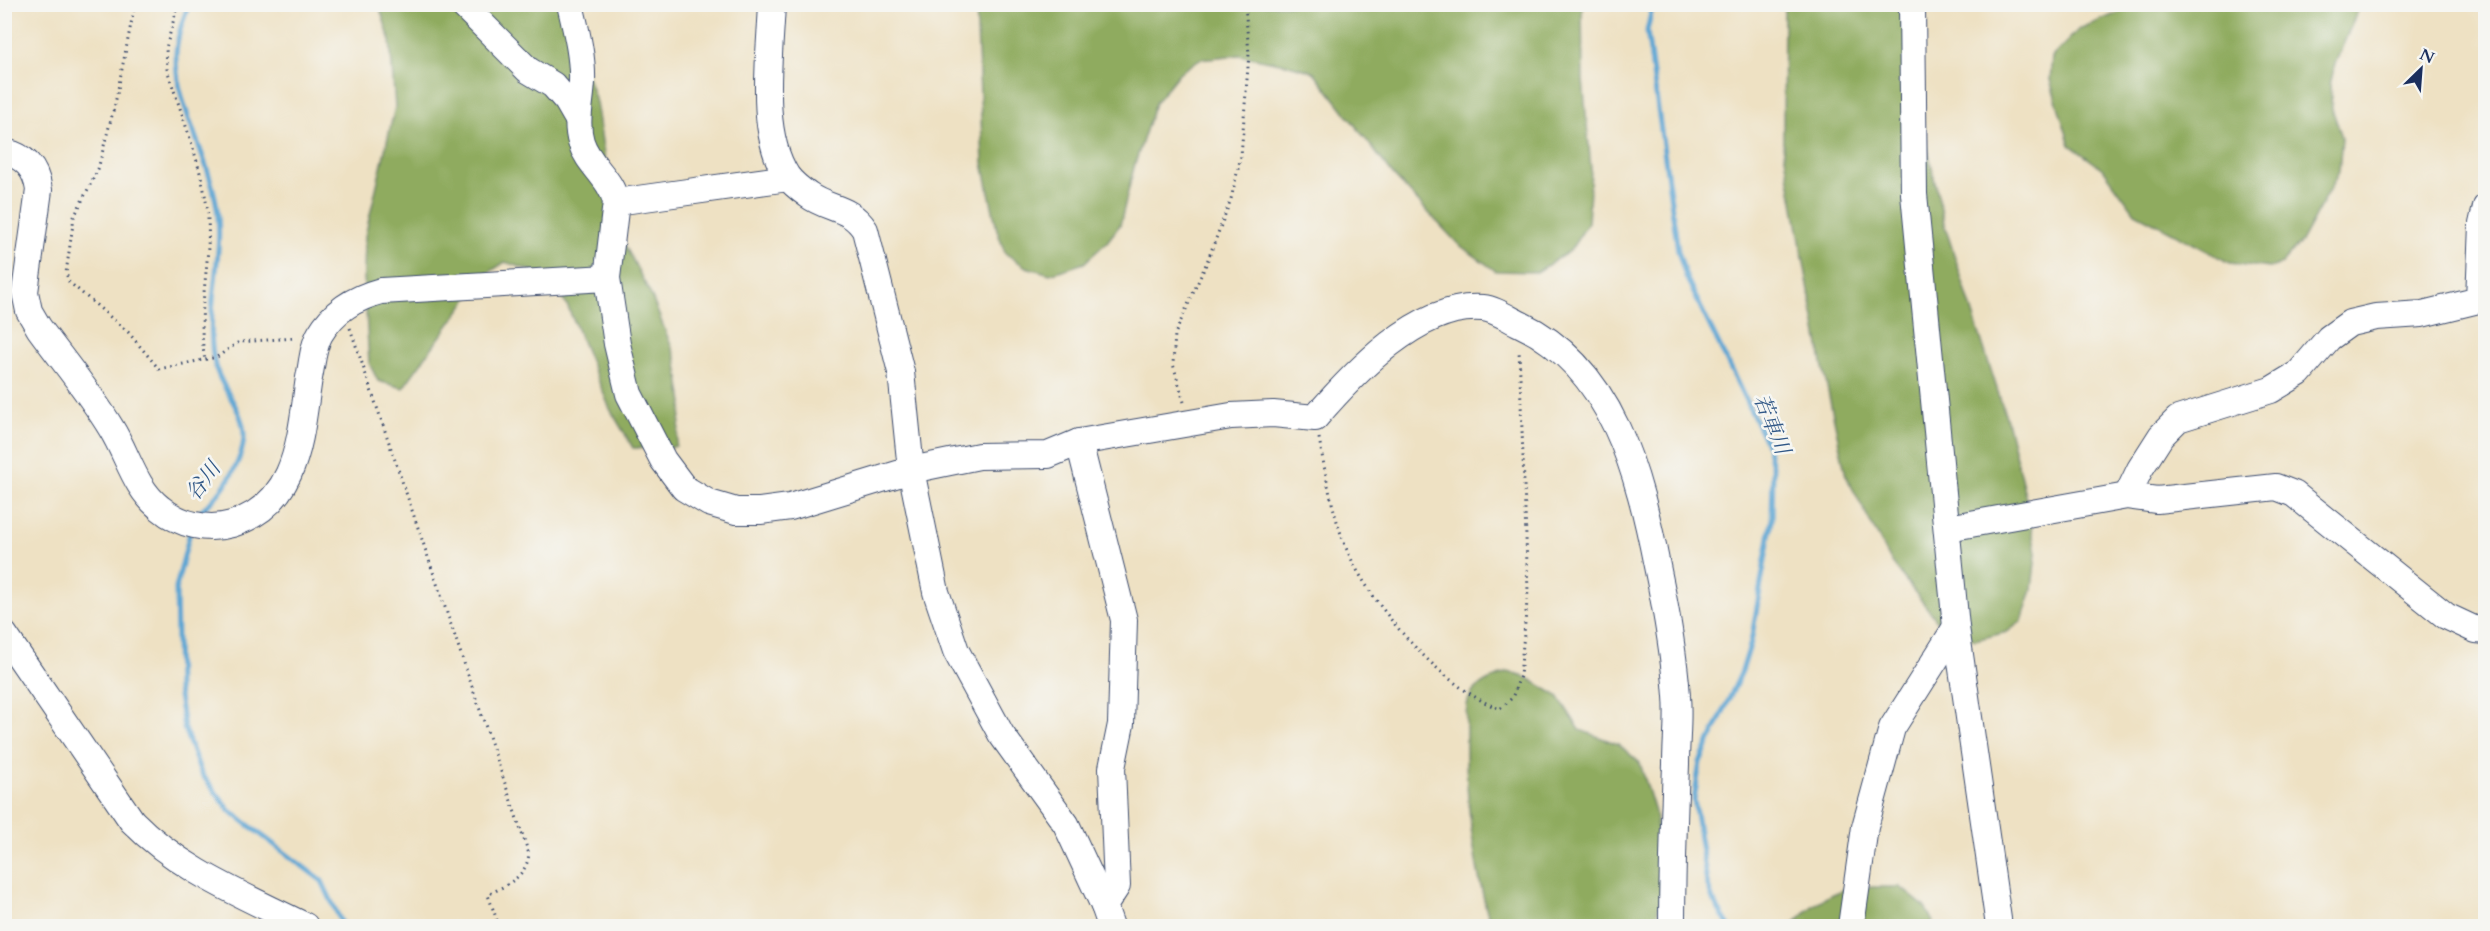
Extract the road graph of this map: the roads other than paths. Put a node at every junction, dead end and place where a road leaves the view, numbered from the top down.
1 (462, 4) edge
2 (570, 4) edge
3 (772, 4) edge
4 (1912, 4) edge
5 (578, 120) junction
6 (4, 152) edge
7 (788, 178) junction
8 (616, 201) junction
9 (2486, 207) edge
10 (607, 278) junction
11 (1079, 442) junction
12 (911, 470) junction
13 (2127, 496) junction
14 (1948, 528) junction
15 (1956, 627) junction
16 (2486, 631) edge
17 (4, 634) edge
18 (1107, 916) edge
19 (305, 927) edge
20 (1672, 927) edge
21 (1851, 927) edge
22 (1999, 927) edge

1 - 5 street
2 - 5 street
3 - 7 street
4 - 14 street
5 - 8 street
6 - 10 street
7 - 8 street
7 - 12 street
8 - 10 street
9 - 13 street
10 - 12 street
11 - 12 street
11 - 18 street
11 - 20 street
12 - 18 street
13 - 14 street
13 - 16 street
14 - 15 street
15 - 21 street
15 - 22 street
17 - 19 street

